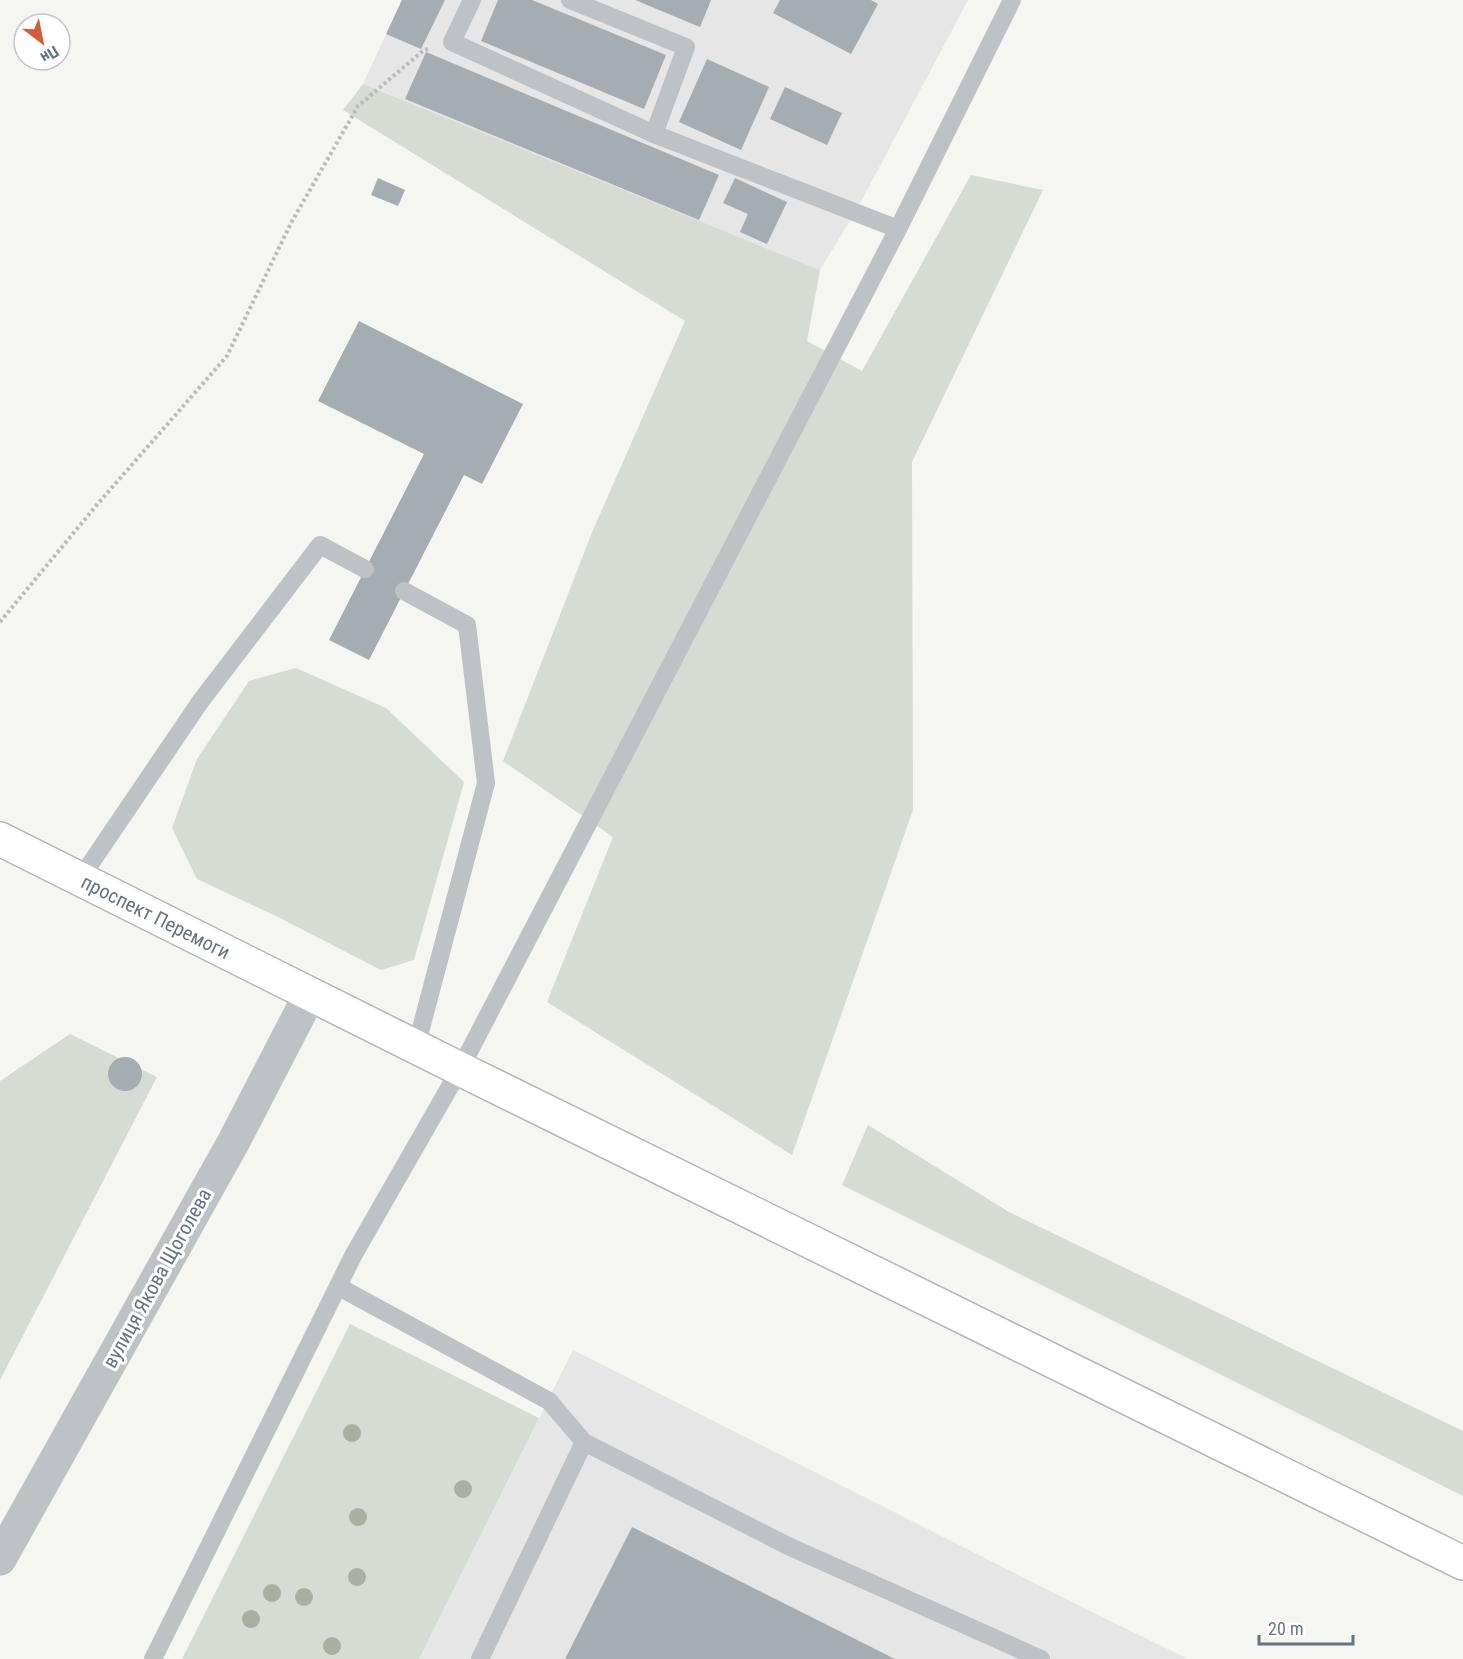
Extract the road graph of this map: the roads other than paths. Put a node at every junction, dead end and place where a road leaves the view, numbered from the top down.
1 (472, 0) edge
2 (570, 0) edge
3 (1012, 0) edge
4 (654, 134) junction
5 (898, 229) junction
6 (365, 569) dead end
7 (404, 591) dead end
8 (0, 839) edge
9 (80, 879) junction
10 (310, 994) junction
11 (416, 1047) junction
12 (460, 1069) junction
13 (339, 1287) junction
14 (585, 1442) junction
15 (0, 1559) edge
16 (1463, 1563) edge
17 (153, 1659) edge
18 (480, 1659) edge
19 (1041, 1659) edge

1 - 4 lane
2 - 4 lane
3 - 5 lane
4 - 5 lane
5 - 12 lane
6 - 9 lane
7 - 11 lane
8 - 9 main road, проспект Перемоги
9 - 10 main road, проспект Перемоги
10 - 11 main road, проспект Перемоги
10 - 15 street, вулиця Якова Щоголева
11 - 12 main road, проспект Перемоги
12 - 13 lane
12 - 16 main road, проспект Перемоги
13 - 14 lane
13 - 17 lane
14 - 18 lane
14 - 19 lane

